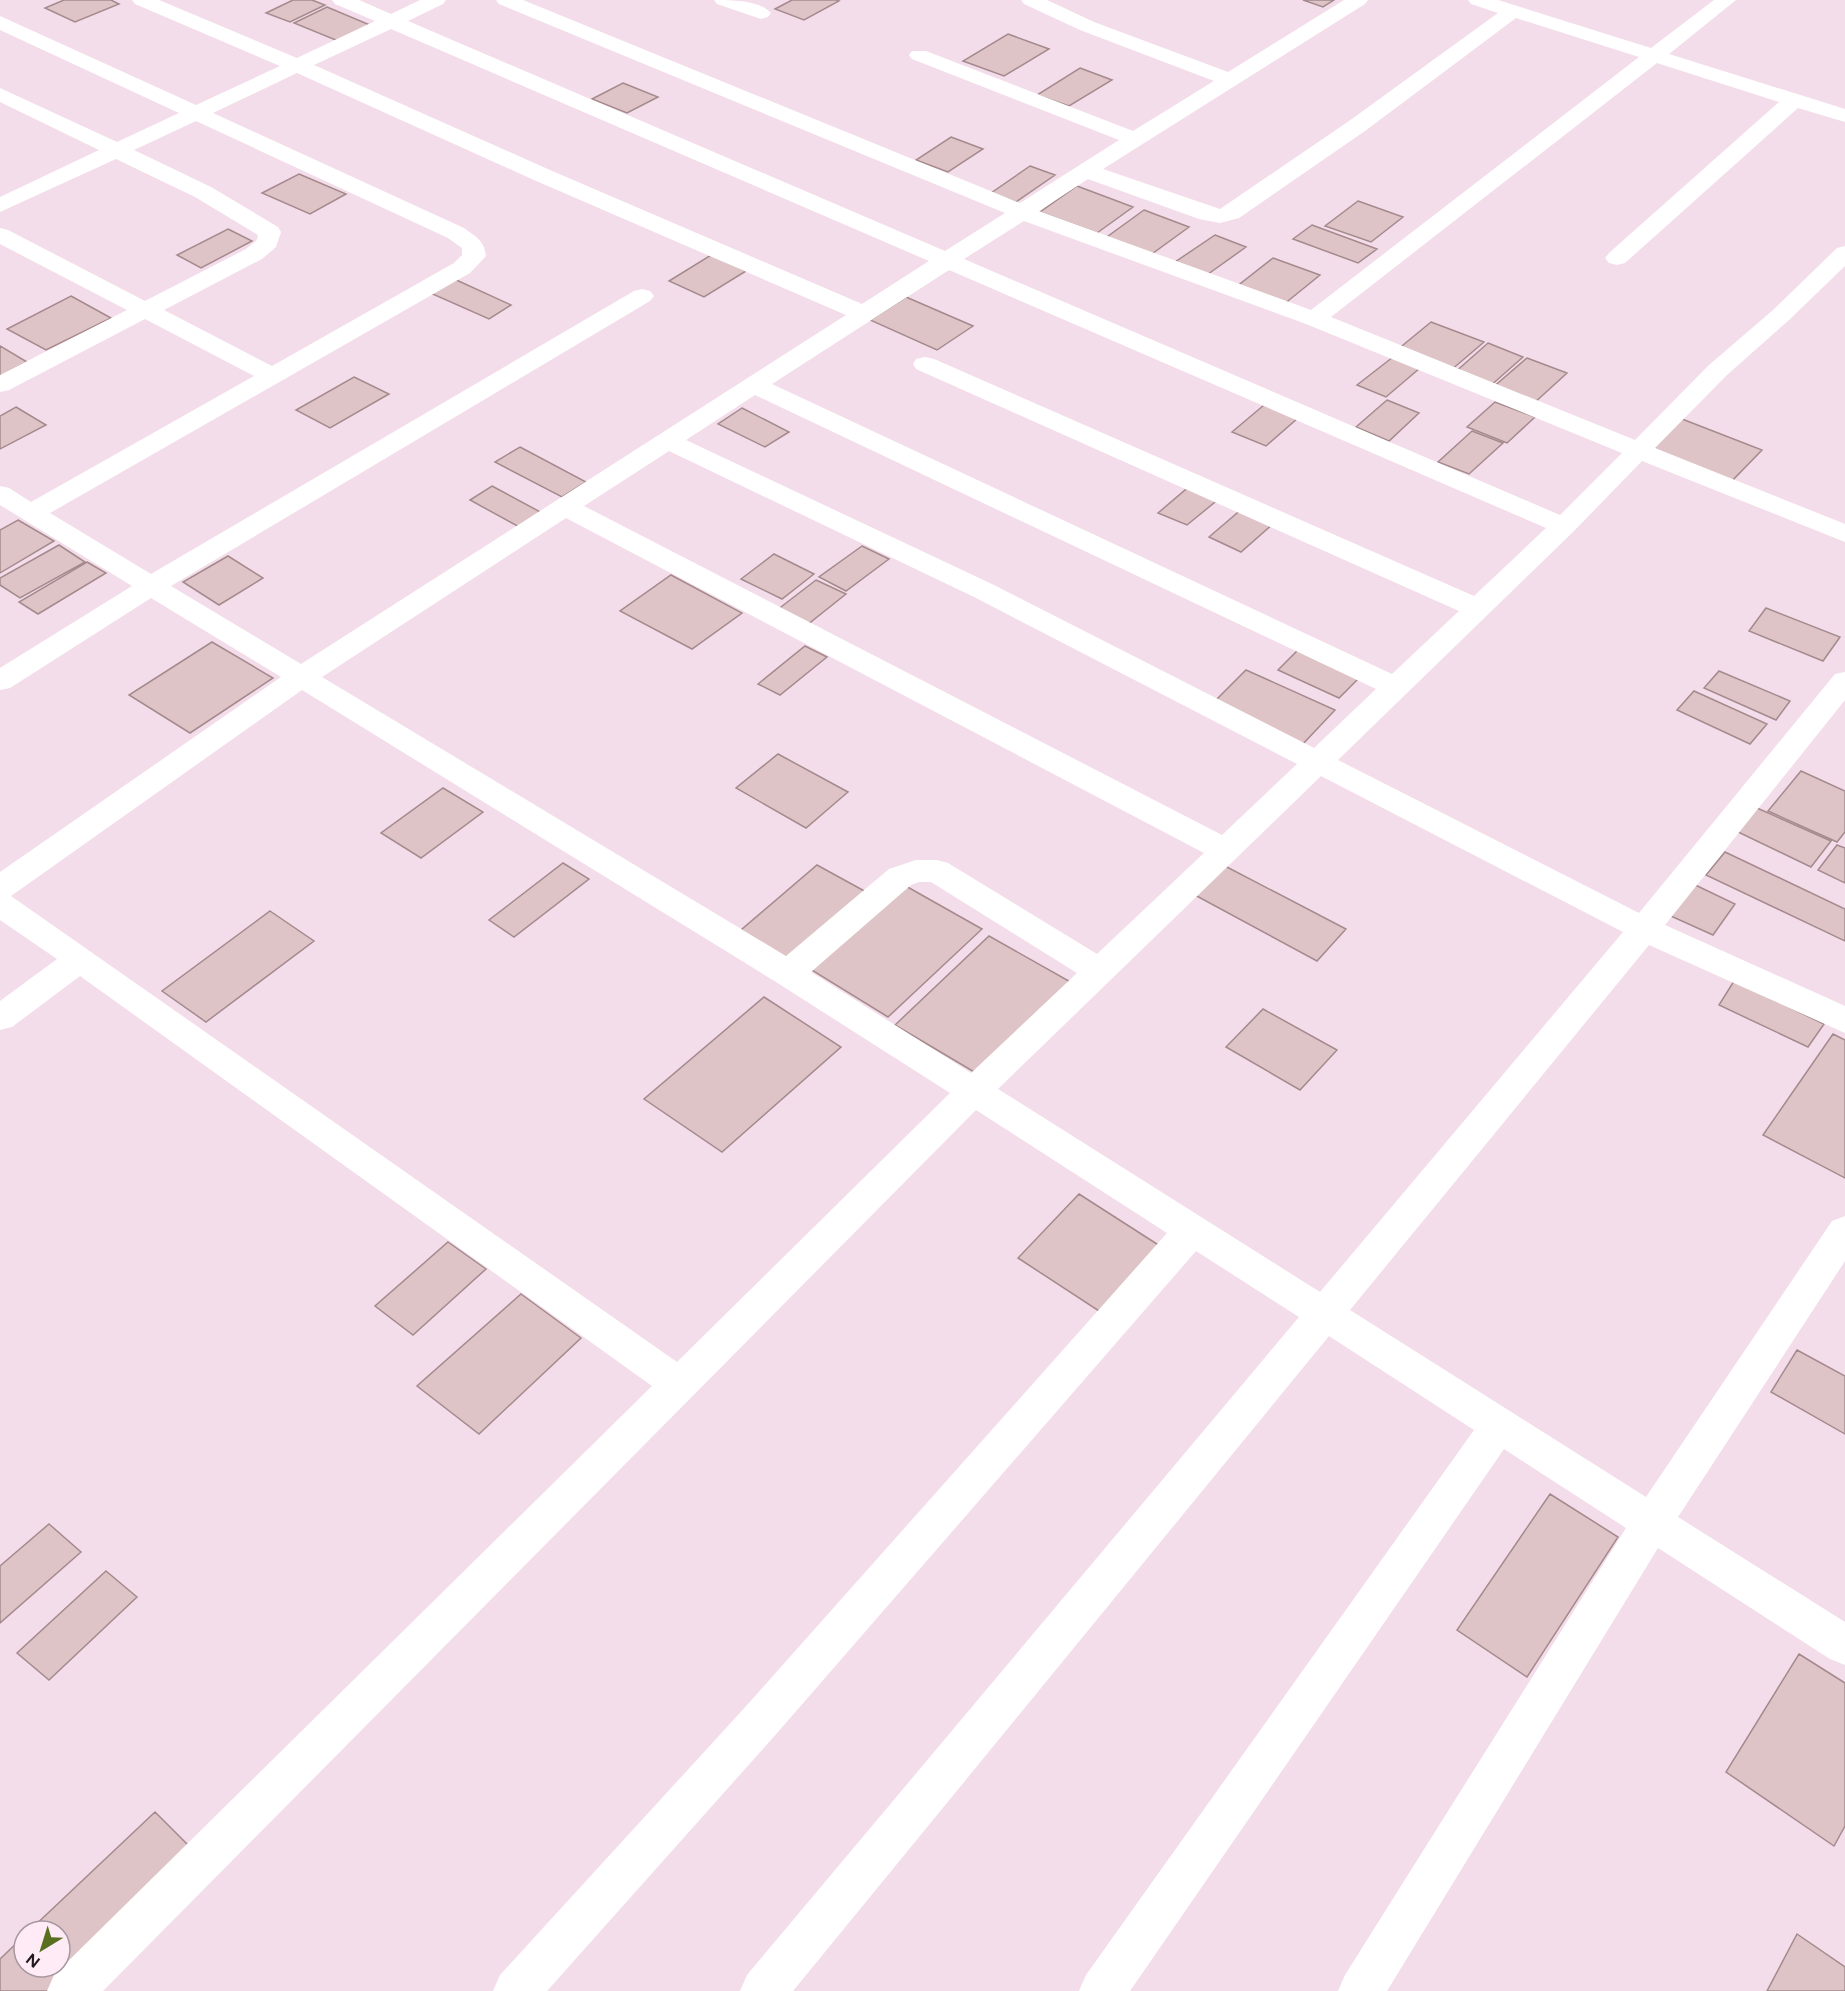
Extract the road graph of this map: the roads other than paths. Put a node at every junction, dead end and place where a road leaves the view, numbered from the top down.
1 (142, 0) edge
2 (342, 0) edge
3 (436, 0) edge
4 (506, 0) edge
5 (724, 0) edge
6 (1031, 0) edge
7 (1358, 0) edge
8 (1478, 0) edge
9 (1726, 0) edge
10 (1513, 11) junction
11 (761, 13) dead end
12 (390, 21) junction
13 (0, 22) edge
14 (919, 55) dead end
15 (1652, 55) junction
16 (296, 65) junction
17 (1230, 80) junction
18 (0, 94) edge
19 (1794, 100) junction
20 (194, 112) junction
21 (1845, 116) edge
22 (1135, 139) junction
23 (114, 151) junction
24 (1086, 171) junction
25 (0, 205) edge
26 (1022, 212) junction
27 (0, 235) edge
28 (1845, 253) edge
29 (1617, 258) dead end
30 (948, 260) junction
31 (642, 296) dead end
32 (147, 311) junction
33 (864, 314) junction
34 (1314, 319) junction
35 (925, 364) dead end
36 (273, 376) junction
37 (0, 385) edge
38 (756, 386) junction
39 (668, 441) junction
40 (1639, 452) junction
41 (0, 494) edge
42 (566, 507) junction
43 (31, 513) junction
44 (1564, 526) junction
45 (1845, 534) edge
46 (151, 586) junction
47 (1477, 608) junction
48 (301, 677) junction
49 (0, 681) edge
50 (1845, 681) edge
51 (1395, 687) junction
52 (1317, 762) junction
53 (1226, 850) junction
54 (0, 888) edge
55 (0, 904) edge
56 (1644, 929) junction
57 (80, 958) junction
58 (1100, 971) junction
59 (788, 973) junction
60 (0, 1018) edge
61 (1845, 1020) edge
62 (974, 1092) junction
63 (1192, 1230) junction
64 (1845, 1231) edge
65 (1324, 1314) junction
66 (680, 1386) junction
67 (1499, 1425) junction
68 (1652, 1523) junction
69 (1845, 1645) edge
70 (70, 1991) edge
71 (516, 1991) edge
72 (763, 1991) edge
73 (1102, 1991) edge
74 (1361, 1991) edge

1 - 16 street
2 - 12 street
3 - 12 street
4 - 26 street
5 - 11 street
6 - 17 street
7 - 17 street
8 - 10 street
9 - 15 street
10 - 15 street
10 - 24 street
12 - 16 street
12 - 30 street
13 - 20 street
14 - 22 street
15 - 19 street
15 - 34 street
16 - 20 street
16 - 33 street
17 - 22 street
18 - 23 street
19 - 21 street
19 - 29 street
20 - 23 street
20 - 36 street
22 - 24 street
23 - 25 street
23 - 32 street
24 - 26 street
26 - 30 street
26 - 34 street
27 - 32 street
28 - 40 street
30 - 33 street
30 - 44 street
31 - 46 street
32 - 36 street
32 - 37 street
33 - 38 street
34 - 40 street
35 - 47 street
36 - 43 street
38 - 39 street
38 - 51 street
39 - 42 street
39 - 52 street
40 - 44 street
40 - 45 street
41 - 43 street
42 - 48 street
42 - 53 street
43 - 46 street
44 - 47 street
46 - 48 street
46 - 49 street
47 - 51 street
48 - 54 street
48 - 59 street
50 - 56 street
51 - 52 street
52 - 53 street
52 - 56 street
53 - 58 street
55 - 57 street
56 - 61 street
56 - 65 street
57 - 60 street
57 - 66 street
58 - 59 street
58 - 62 street
59 - 62 street
62 - 63 street
62 - 66 street
63 - 65 street
63 - 71 street
64 - 68 street
65 - 67 street
65 - 72 street
66 - 70 street
67 - 68 street
67 - 73 street
68 - 69 street
68 - 74 street

